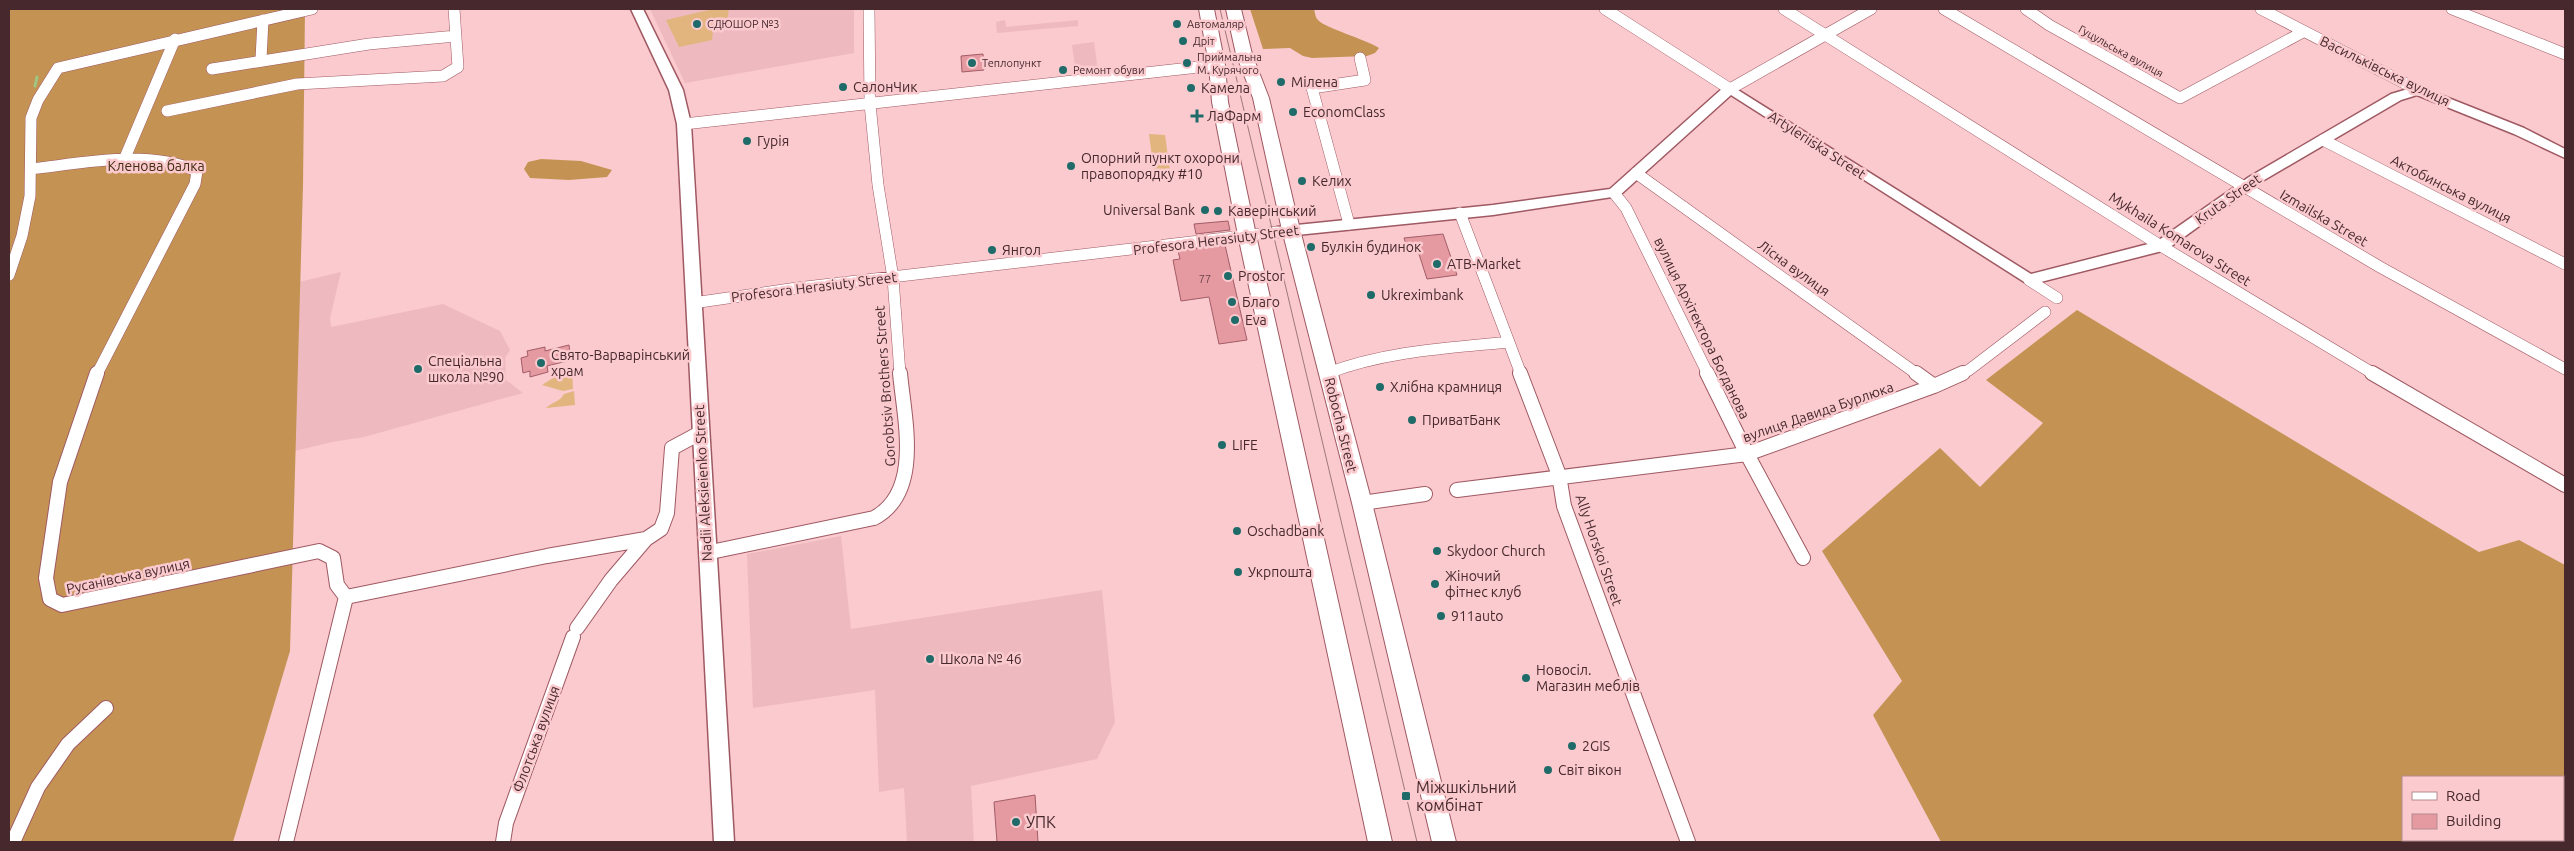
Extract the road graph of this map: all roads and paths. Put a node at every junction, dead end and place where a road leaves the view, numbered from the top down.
1 (305, 9) edge
2 (454, 9) edge
3 (637, 9) edge
4 (869, 9) edge
5 (1206, 9) edge
6 (1232, 9) edge
7 (1605, 9) edge
8 (1784, 9) edge
9 (1871, 9) edge
10 (1944, 9) edge
11 (2026, 9) edge
12 (2261, 9) edge
13 (2452, 9) edge
14 (263, 20) junction
15 (2303, 32) junction
16 (1825, 33) junction
17 (456, 36) junction
18 (175, 39) junction
19 (2565, 54) edge
20 (1360, 58) dead end
21 (261, 59) junction
22 (1217, 65) junction
23 (212, 69) dead end
24 (1730, 89) junction
25 (2418, 90) junction
26 (870, 104) junction
27 (167, 111) dead end
28 (684, 124) junction
29 (2323, 140) junction
30 (2565, 154) edge
31 (124, 160) junction
32 (31, 169) junction
33 (1636, 173) junction
34 (2243, 188) junction
35 (1614, 193) junction
36 (1460, 213) junction
37 (1349, 224) junction
38 (1284, 231) junction
39 (1247, 235) junction
40 (2161, 246) junction
41 (2565, 264) edge
42 (9, 275) edge
43 (893, 278) junction
44 (2028, 280) junction
45 (2057, 298) dead end
46 (693, 303) junction
47 (2046, 312) dead end
48 (1509, 342) junction
49 (2565, 369) edge
50 (1328, 373) junction
51 (1934, 386) junction
52 (700, 433) junction
53 (1747, 454) junction
54 (1559, 475) junction
55 (2565, 485) edge
56 (1458, 490) dead end
57 (1425, 494) dead end
58 (1362, 503) junction
59 (646, 540) junction
60 (706, 553) junction
61 (1803, 558) dead end
62 (346, 597) junction
63 (106, 708) dead end
64 (13, 842) edge
65 (286, 842) edge
66 (503, 842) edge
67 (724, 842) edge
68 (1380, 842) edge
69 (1444, 842) edge
70 (1688, 842) edge

1 - 14 street
2 - 17 street
3 - 28 street, Nadii Aleksieienko Street
4 - 26 street, Gorobtsiv Brothers Street
5 - 22 main road
6 - 38 main road, Robocha Street
7 - 24 street, Artyleriiska Street
8 - 16 street, Mykhaila Komarova Street
9 - 16 street
10 - 34 street, Izmailska Street
11 - 15 street, Гуцульська вулиця
12 - 15 street, Васильківська вулиця
13 - 19 street
14 - 18 street
14 - 21 street
15 - 25 street, Васильківська вулиця
16 - 24 street
16 - 40 street, Mykhaila Komarova Street
17 - 21 street
17 - 27 street
18 - 31 street
18 - 32 street
20 - 37 street
21 - 23 street
22 - 26 street
22 - 39 main road
24 - 33 street
24 - 44 street, Artyleriiska Street
25 - 29 street, Kruta Street
25 - 30 street, Васильківська вулиця
26 - 28 street
26 - 43 street, Gorobtsiv Brothers Street
28 - 46 street, Nadii Aleksieienko Street
29 - 34 street, Kruta Street
29 - 41 street, Актобинська вулиця
31 - 32 street, Русанівська вулиця
31 - 62 street, Русанівська вулиця
32 - 42 street
33 - 35 street
33 - 51 street, Лісна вулиця
34 - 40 street, Kruta Street
34 - 49 street, Izmailska Street
35 - 36 street, Profesora Herasiuty Street
35 - 53 street, вулиця Архітектора Богданова
36 - 37 street, Profesora Herasiuty Street
36 - 48 street, Ally Horskoi Street
37 - 38 street, Profesora Herasiuty Street
38 - 39 street, Profesora Herasiuty Street
38 - 50 main road, Robocha Street
39 - 43 street, Profesora Herasiuty Street
39 - 68 main road
40 - 44 street, Kruta Street
40 - 55 street, Mykhaila Komarova Street
43 - 46 street, Profesora Herasiuty Street
43 - 60 street, Gorobtsiv Brothers Street
44 - 45 street
46 - 52 street, Nadii Aleksieienko Street
47 - 51 street, вулиця Давида Бурлюка
48 - 50 street
48 - 54 street, Ally Horskoi Street
50 - 58 main road, Robocha Street
51 - 53 street, вулиця Давида Бурлюка
52 - 59 street, Флотська вулиця
52 - 60 street, Nadii Aleksieienko Street
53 - 54 street, вулиця Давида Бурлюка
53 - 61 street, вулиця Архітектора Богданова
54 - 56 street, вулиця Давида Бурлюка
54 - 70 street, Ally Horskoi Street
57 - 58 street
58 - 69 main road, Robocha Street
59 - 62 street
59 - 66 street, Флотська вулиця
60 - 67 street, Nadii Aleksieienko Street
62 - 65 street
63 - 64 street

